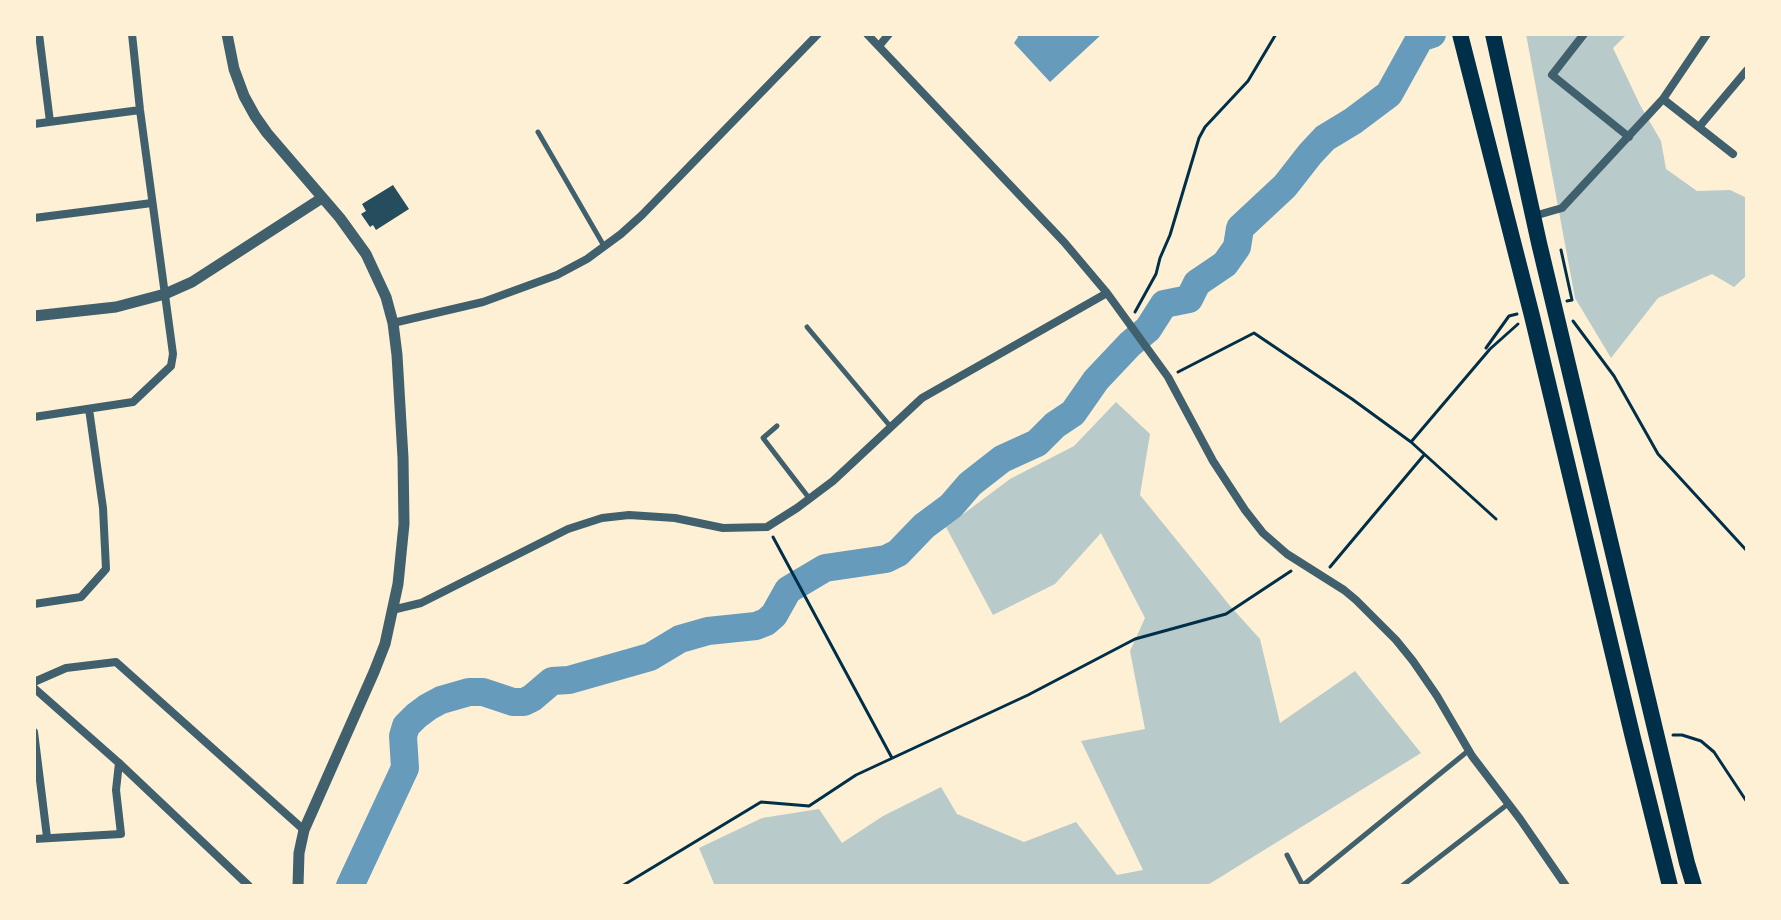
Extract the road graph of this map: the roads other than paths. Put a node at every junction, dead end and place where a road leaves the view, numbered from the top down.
1 (39, 34) edge
2 (132, 34) edge
3 (227, 34) edge
4 (818, 34) edge
5 (867, 34) edge
6 (889, 34) edge
7 (1584, 34) edge
8 (1707, 34) edge
9 (1493, 35) edge
10 (1462, 38) edge
11 (879, 46) junction
12 (1747, 70) edge
13 (1663, 99) junction
14 (140, 110) junction
15 (50, 122) junction
16 (34, 124) edge
17 (1699, 127) junction
18 (538, 132) dead end
19 (1629, 137) junction
20 (1733, 154) dead end
21 (322, 198) junction
22 (152, 203) junction
23 (1533, 217) junction
24 (34, 218) edge
25 (604, 247) junction
26 (1107, 293) junction
27 (165, 294) junction
28 (34, 316) edge
29 (393, 323) junction
30 (807, 327) dead end
31 (89, 409) junction
32 (34, 417) edge
33 (777, 426) dead end
34 (891, 427) junction
35 (810, 499) junction
36 (34, 604) edge
37 (392, 610) junction
38 (34, 682) edge
39 (34, 688) edge
40 (34, 732) edge
41 (1469, 750) junction
42 (119, 763) junction
43 (1508, 804) junction
44 (304, 830) junction
45 (47, 837) junction
46 (34, 839) edge
47 (1287, 855) dead end
48 (249, 886) edge
49 (298, 886) edge
50 (1303, 886) edge
51 (1402, 886) edge
52 (1566, 886) edge
53 (1670, 886) edge
54 (1694, 886) edge

1 - 15 street
2 - 14 street
3 - 21 street
4 - 25 street
5 - 11 street
6 - 11 street
7 - 19 street
8 - 13 street
9 - 23 highway
10 - 53 highway
11 - 26 street
12 - 17 street
13 - 17 street
13 - 19 street
14 - 15 street
14 - 22 street
15 - 16 street
17 - 20 street
18 - 25 lane
19 - 23 street
21 - 27 street
21 - 29 street
22 - 24 street
22 - 27 street
23 - 54 highway
25 - 29 street
26 - 34 street
26 - 41 street
27 - 28 street
27 - 31 street
29 - 37 street
30 - 34 lane
31 - 32 street
31 - 36 street
33 - 35 lane
34 - 35 street
35 - 37 street
37 - 44 street
38 - 44 street
39 - 42 street
40 - 45 street
41 - 43 street
41 - 50 lane
42 - 45 street
42 - 48 street
43 - 51 lane
43 - 52 street
44 - 49 street
45 - 46 street
47 - 50 lane

